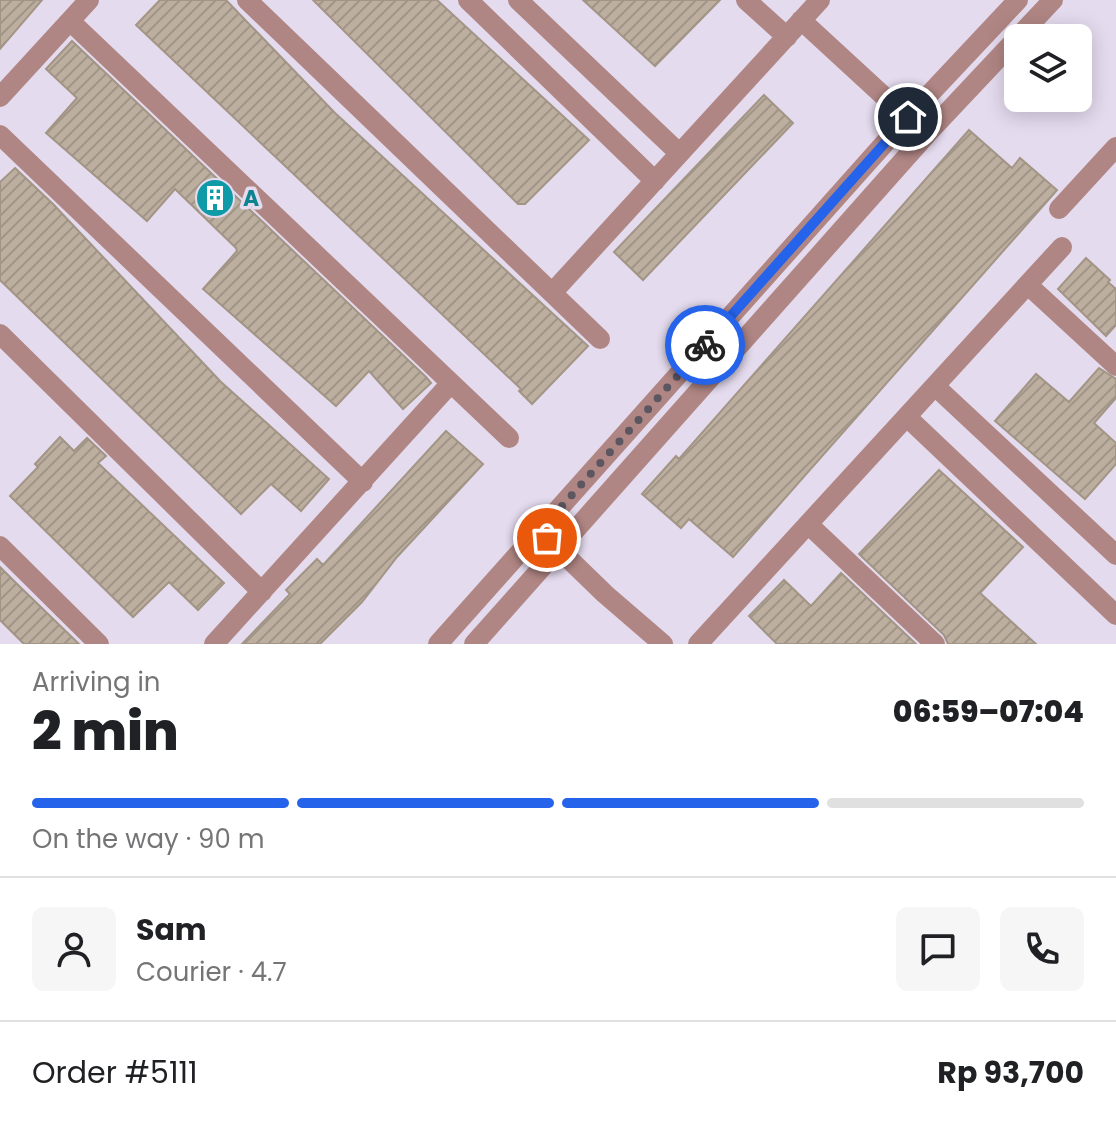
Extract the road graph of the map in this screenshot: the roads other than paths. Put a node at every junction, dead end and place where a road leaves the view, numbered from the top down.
1 (89, 0) edge
2 (247, 0) edge
3 (468, 0) edge
4 (518, 0) edge
5 (746, 0) edge
6 (1018, 0) edge
7 (1053, 0) edge
8 (811, 6) edge
9 (70, 21) junction
10 (787, 37) junction
11 (0, 97) edge
12 (908, 117) junction
13 (0, 135) edge
14 (926, 135) junction
15 (679, 153) junction
16 (1113, 156) edge
17 (655, 181) junction
18 (1059, 209) dead end
19 (1062, 247) dead end
20 (1028, 285) junction
21 (552, 293) junction
22 (0, 334) edge
23 (600, 339) dead end
24 (1116, 366) edge
25 (451, 383) junction
26 (935, 386) junction
27 (907, 417) junction
28 (509, 438) dead end
29 (363, 482) junction
30 (808, 524) junction
31 (540, 531) junction
32 (0, 546) edge
33 (560, 549) junction
34 (1116, 555) edge
35 (262, 592) junction
36 (1116, 615) edge
37 (99, 644) edge
38 (214, 644) edge
39 (438, 644) edge
40 (474, 644) edge
41 (663, 644) edge
42 (698, 644) edge
43 (935, 644) edge

1 - 9 street
2 - 21 street
3 - 17 street
4 - 15 street
5 - 10 street
6 - 12 street
7 - 14 street
8 - 10 street
8 - 12 street
9 - 11 street
9 - 25 street
10 - 15 street
12 - 14 street
12 - 31 street
13 - 29 street
14 - 33 street
15 - 17 street
16 - 18 street
17 - 21 street
19 - 20 street
20 - 24 street
20 - 26 street
21 - 23 street
22 - 35 street
25 - 28 street
25 - 29 street
26 - 27 street
26 - 34 street
27 - 30 street
27 - 36 street
29 - 35 street
30 - 42 street
30 - 43 street
31 - 33 street
31 - 39 street
32 - 37 street
33 - 40 street
33 - 41 street
35 - 38 street

